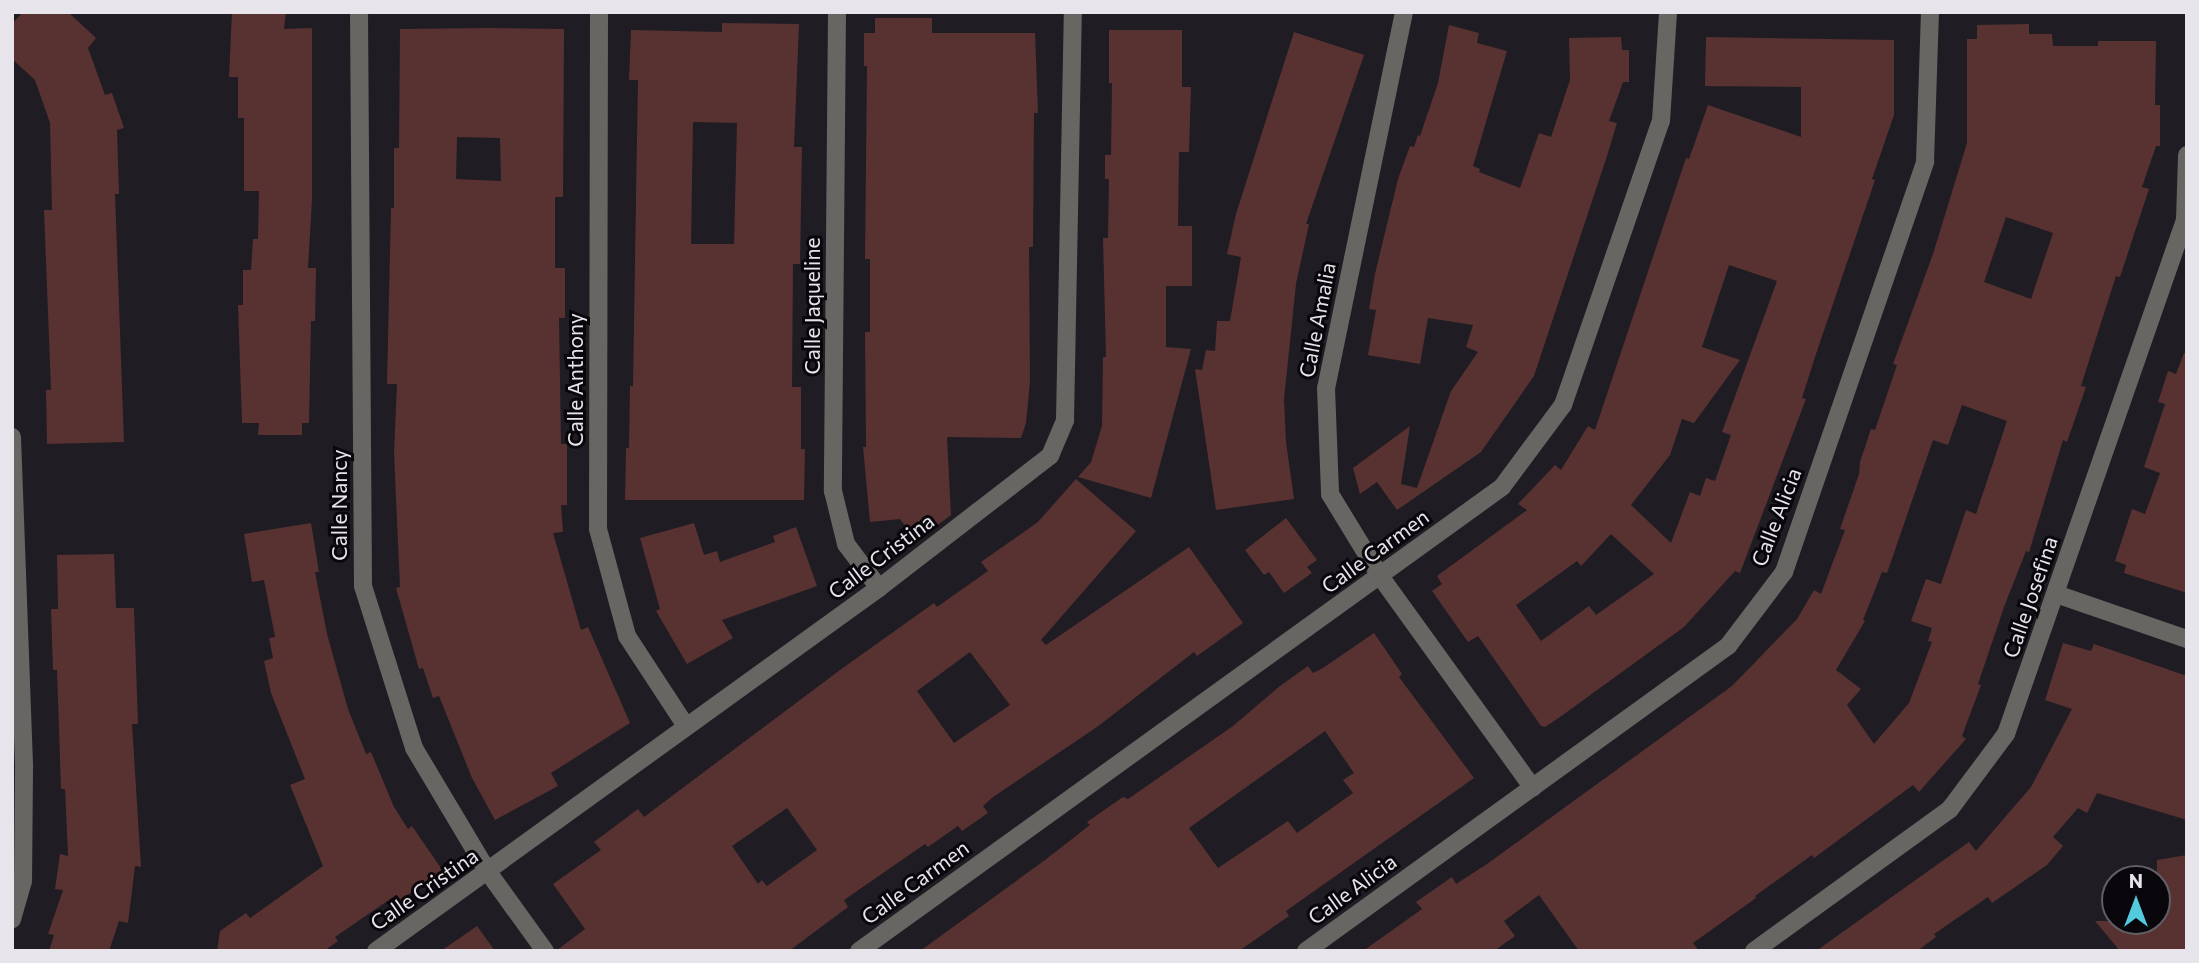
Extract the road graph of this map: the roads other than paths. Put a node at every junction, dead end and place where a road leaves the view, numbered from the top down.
1 (359, 12) edge
2 (599, 12) edge
3 (837, 12) edge
4 (1073, 12) edge
5 (1404, 12) edge
6 (1668, 12) edge
7 (1930, 12) edge
8 (2187, 155) edge
9 (12, 437) edge
10 (1380, 576) junction
11 (878, 588) junction
12 (2056, 594) junction
13 (2187, 639) edge
14 (686, 726) junction
15 (18, 768) edge
16 (1532, 788) junction
17 (488, 872) junction
18 (12, 919) edge
19 (376, 951) edge
20 (545, 951) edge
21 (859, 951) edge
22 (1306, 951) edge
23 (1754, 951) edge

1 - 17 street, Calle Nancy
2 - 14 street, Calle Anthony
3 - 11 street, Calle Jaqueline
4 - 11 street, Calle Cristina
5 - 10 street, Calle Amalia
6 - 10 street, Calle Carmen
7 - 16 street, Calle Alicia
8 - 12 street, Calle Josefina
9 - 15 street
10 - 16 street, Calle Amalia
10 - 21 street, Calle Carmen
11 - 14 street, Calle Cristina
12 - 13 street
12 - 23 street, Calle Josefina
14 - 17 street, Calle Cristina
15 - 18 street
16 - 22 street, Calle Alicia
17 - 19 street, Calle Cristina
17 - 20 street, Calle Nancy

